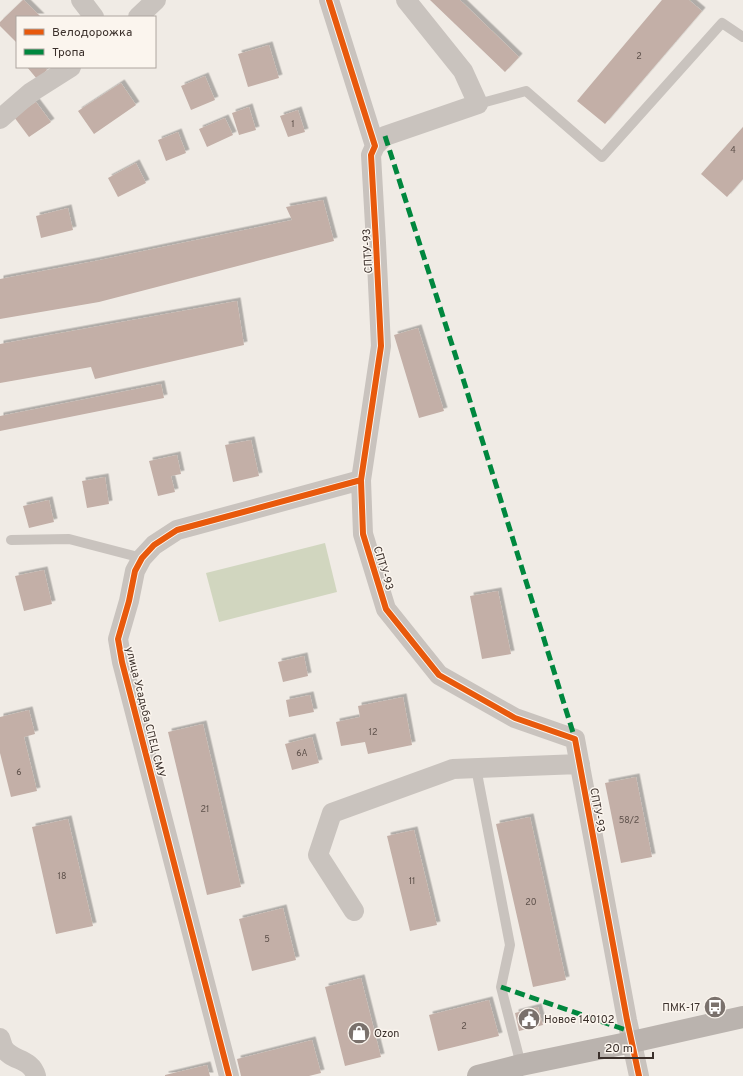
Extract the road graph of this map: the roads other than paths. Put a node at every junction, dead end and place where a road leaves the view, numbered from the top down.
1 (81, 0) edge
2 (156, 0) edge
3 (328, 0) edge
4 (406, 0) edge
5 (93, 16) edge
6 (139, 16) edge
7 (743, 37) edge
8 (69, 68) edge
9 (478, 104) junction
10 (0, 119) edge
11 (375, 146) junction
12 (361, 480) junction
13 (11, 540) dead end
14 (142, 558) junction
15 (580, 764) junction
16 (476, 768) junction
17 (354, 911) dead end
18 (743, 1017) edge
19 (0, 1038) edge
20 (632, 1042) junction
21 (521, 1065) junction
22 (36, 1076) edge
23 (229, 1076) edge
24 (478, 1076) edge
25 (639, 1076) edge

1 - 5 street
2 - 6 street
3 - 11 street
4 - 9 street
7 - 9 lane
8 - 10 street
9 - 11 street
11 - 12 street, СПТУ-93
12 - 14 street, улица Усадьба СПЕЦ СМУ
12 - 15 street, СПТУ-93
13 - 14 lane
14 - 23 street, улица Усадьба СПЕЦ СМУ
15 - 16 street
15 - 20 street, СПТУ-93
16 - 17 street
16 - 21 lane
18 - 20 street
19 - 22 street
20 - 21 street
20 - 25 street, СПТУ-93
21 - 24 street

